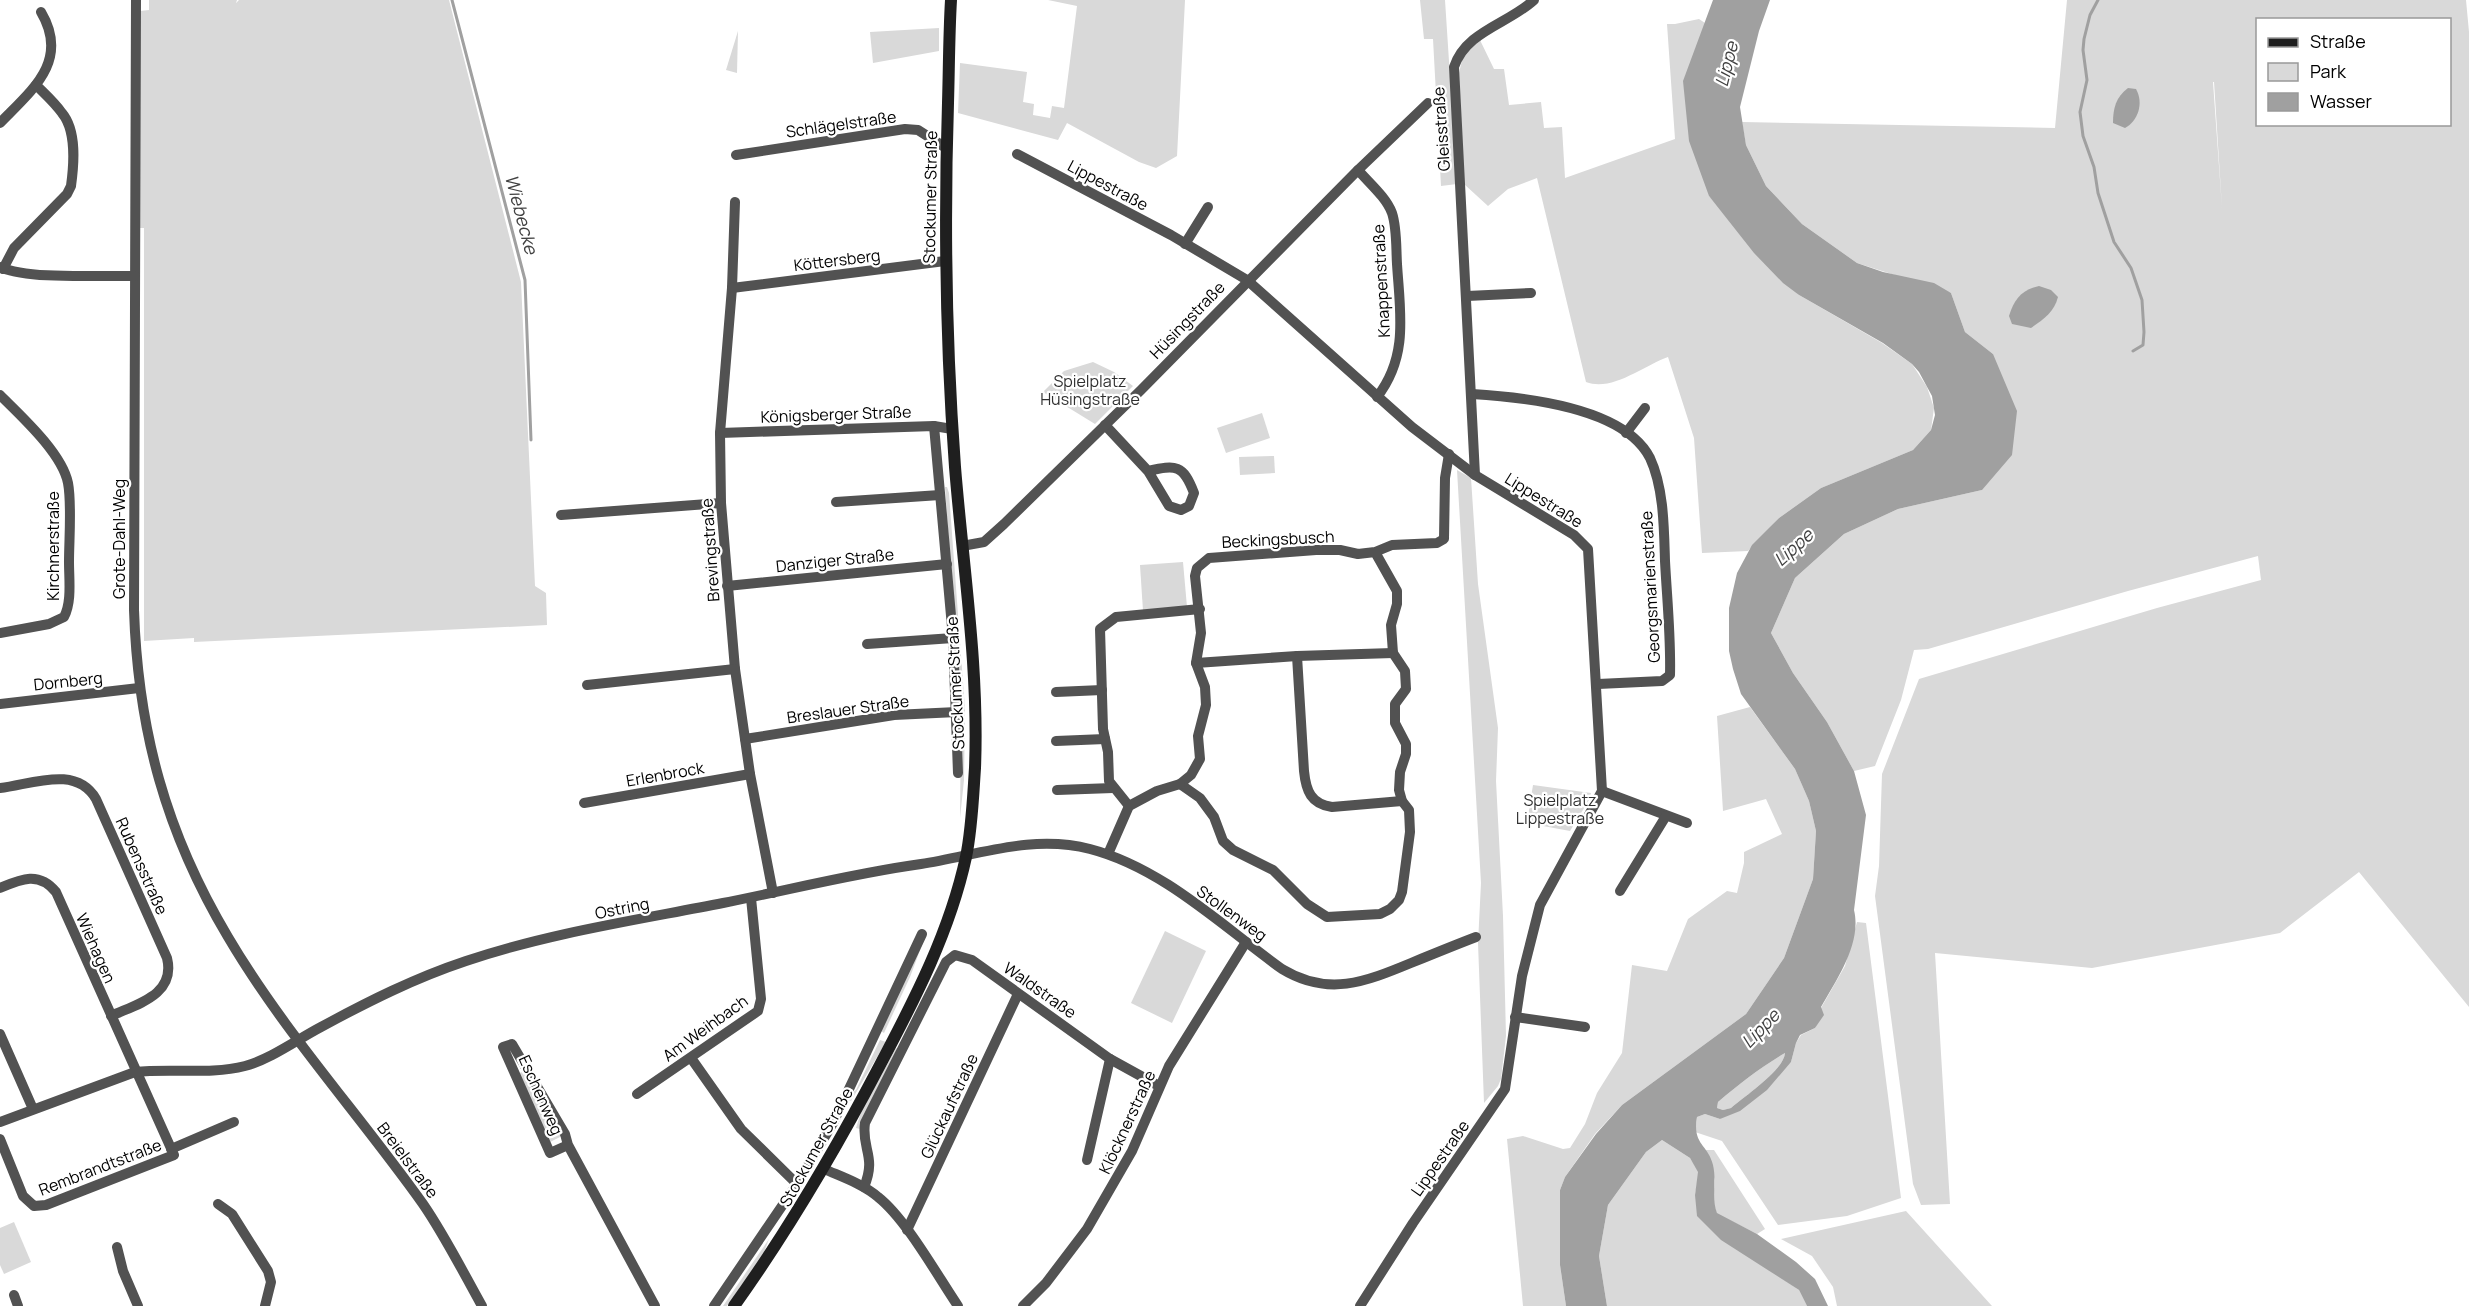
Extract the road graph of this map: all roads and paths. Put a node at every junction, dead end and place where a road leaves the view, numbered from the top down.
1 (136, 0) edge
2 (951, 0) edge
3 (1534, 0) edge
4 (41, 12) dead end
5 (36, 86) junction
6 (1428, 103) dead end
7 (0, 123) edge
8 (946, 148) junction
9 (1017, 154) dead end
10 (736, 155) dead end
11 (1358, 170) junction
12 (735, 202) dead end
13 (1208, 207) dead end
14 (1185, 244) junction
15 (945, 261) junction
16 (2, 268) edge
17 (135, 276) junction
18 (1247, 280) junction
19 (732, 288) junction
20 (1531, 293) dead end
21 (1467, 296) junction
22 (1472, 394) junction
23 (0, 395) edge
24 (1377, 397) junction
25 (1645, 408) dead end
26 (1105, 425) junction
27 (934, 426) junction
28 (952, 429) junction
29 (720, 433) junction
30 (1626, 433) junction
31 (1449, 454) junction
32 (1148, 471) junction
33 (1475, 475) junction
34 (940, 495) junction
35 (836, 502) dead end
36 (721, 503) junction
37 (561, 515) dead end
38 (962, 546) junction
39 (1375, 552) junction
40 (946, 564) junction
41 (727, 586) junction
42 (1200, 609) junction
43 (0, 633) edge
44 (953, 638) junction
45 (867, 645) dead end
46 (1393, 653) junction
47 (1297, 656) junction
48 (1196, 663) junction
49 (735, 669) junction
50 (1598, 684) junction
51 (586, 686) dead end
52 (139, 688) junction
53 (1102, 690) junction
54 (1056, 692) dead end
55 (0, 704) edge
56 (957, 712) junction
57 (745, 739) junction
58 (1105, 739) junction
59 (1056, 741) dead end
60 (958, 773) dead end
61 (750, 774) junction
62 (1180, 784) junction
63 (0, 788) edge
64 (1113, 788) junction
65 (1057, 790) dead end
66 (1602, 791) junction
67 (1402, 801) junction
68 (584, 803) dead end
69 (1129, 806) junction
70 (1666, 816) junction
71 (1688, 823) dead end
72 (1108, 854) junction
73 (967, 855) junction
74 (0, 888) edge
75 (1620, 891) dead end
76 (773, 893) junction
77 (751, 898) junction
78 (922, 934) dead end
79 (1476, 937) dead end
80 (1246, 942) junction
81 (950, 958) joint
82 (1018, 994) junction
83 (111, 1016) junction
84 (1515, 1017) junction
85 (1586, 1027) dead end
86 (0, 1034) edge
87 (298, 1039) junction
88 (691, 1058) junction
89 (1110, 1059) junction
90 (135, 1072) junction
91 (1159, 1086) junction
92 (637, 1094) dead end
93 (33, 1109) junction
94 (0, 1122) edge
95 (234, 1122) dead end
96 (0, 1139) edge
97 (568, 1145) junction
98 (171, 1149) junction
99 (1087, 1160) dead end
100 (824, 1169) junction
101 (797, 1184) junction
102 (864, 1187) junction
103 (218, 1204) dead end
104 (907, 1230) junction
105 (117, 1247) dead end
106 (14, 1295) dead end
107 (18, 1306) edge
108 (138, 1306) edge
109 (265, 1306) edge
110 (482, 1306) edge
111 (655, 1306) edge
112 (714, 1306) edge
113 (734, 1306) edge
114 (958, 1306) edge
115 (1023, 1306) edge
116 (1360, 1306) edge

1 - 17 street, Grote-Dahl-Weg
2 - 8 main road, Stockumer Straße
3 - 21 street, Gleisstraße
4 - 5 street
5 - 7 street
5 - 16 street
6 - 11 street, Hüsingstraße
8 - 10 street, Schlägelstraße
8 - 15 main road, Stockumer Straße
9 - 14 street, Lippestraße
11 - 18 street, Hüsingstraße
11 - 24 street, Knappenstraße
12 - 19 street, Brevingstraße
13 - 14 street
14 - 18 street, Lippestraße
15 - 19 street, Köttersberg
15 - 28 main road, Stockumer Straße
16 - 17 street
17 - 52 street, Grote-Dahl-Weg
18 - 24 street, Lippestraße
18 - 26 street, Hüsingstraße
19 - 29 street, Brevingstraße
20 - 21 street
21 - 22 street, Gleisstraße
22 - 30 street, Georgsmarienstraße
22 - 33 street, Gleisstraße
23 - 43 street, Kirchnerstraße
24 - 31 street, Lippestraße
25 - 30 street
26 - 32 street
26 - 38 street, Hüsingstraße
27 - 28 street, Königsberger Straße
27 - 29 street, Königsberger Straße
27 - 34 street, Stockumer Straße
28 - 38 main road, Stockumer Straße
29 - 36 street, Brevingstraße
30 - 50 street, Georgsmarienstraße
31 - 33 street, Lippestraße
31 - 39 street, Beckingsbusch
32 - 32 street
33 - 50 street, Lippestraße
34 - 35 street
34 - 40 street, Stockumer Straße
36 - 37 street
36 - 41 street, Brevingstraße
38 - 73 main road, Stockumer Straße
39 - 42 street, Beckingsbusch
39 - 46 street
40 - 41 street, Danziger Straße
40 - 44 street, Stockumer Straße
41 - 49 street, Brevingstraße
42 - 48 street, Beckingsbusch
42 - 53 street
44 - 45 street, Stockumer Straße
44 - 56 street, Stockumer Straße
46 - 47 street
46 - 67 street
47 - 48 street
47 - 67 street
48 - 62 street, Beckingsbusch
49 - 51 street
49 - 57 street, Brevingstraße
50 - 66 street, Lippestraße
52 - 55 street, Dornberg
52 - 87 street, Grote-Dahl-Weg
53 - 54 street
53 - 58 street
56 - 57 street, Breslauer Straße
56 - 60 street, Stockumer Straße
57 - 61 street, Brevingstraße
58 - 59 street
58 - 64 street
61 - 68 street, Erlenbrock
61 - 76 street, Brevingstraße
62 - 67 street
62 - 69 street
63 - 83 street, Rubensstraße
64 - 65 street
64 - 69 street
66 - 70 street
66 - 84 street, Lippestraße
69 - 72 street
70 - 71 street
70 - 75 street
72 - 73 street, Stollenweg
72 - 80 street, Stollenweg
73 - 76 street, Ostring
73 - 100 main road, Stockumer Straße
74 - 83 street, Wiehagen
76 - 77 street, Ostring
77 - 87 street, Ostring
77 - 88 street, Am Weihbach
78 - 101 street, Stockumer Straße
79 - 80 street, Stollenweg
80 - 91 street, Klöcknerstraße
81 - 82 street, Waldstraße
81 - 102 street, Stockumer Straße
82 - 89 street, Waldstraße
82 - 104 street, Glückaufstraße
83 - 90 street, Wiehagen
84 - 85 street
84 - 116 street, Lippestraße
86 - 93 street
87 - 90 street
87 - 110 street, Breielstraße
88 - 92 street, Am Weihbach
88 - 101 street
89 - 91 street, Waldstraße
89 - 99 street
90 - 93 street
90 - 98 street, Rembrandtstraße
91 - 115 street, Klöcknerstraße
93 - 94 street
95 - 98 street, Rembrandtstraße
96 - 98 street, Rembrandtstraße
97 - 97 street, Eschenweg
97 - 111 street, Eschenweg
100 - 102 street
100 - 113 main road, Stockumer Straße
101 - 112 street, Stockumer Straße
102 - 104 street
103 - 109 street
104 - 114 street
105 - 108 street
106 - 107 street

